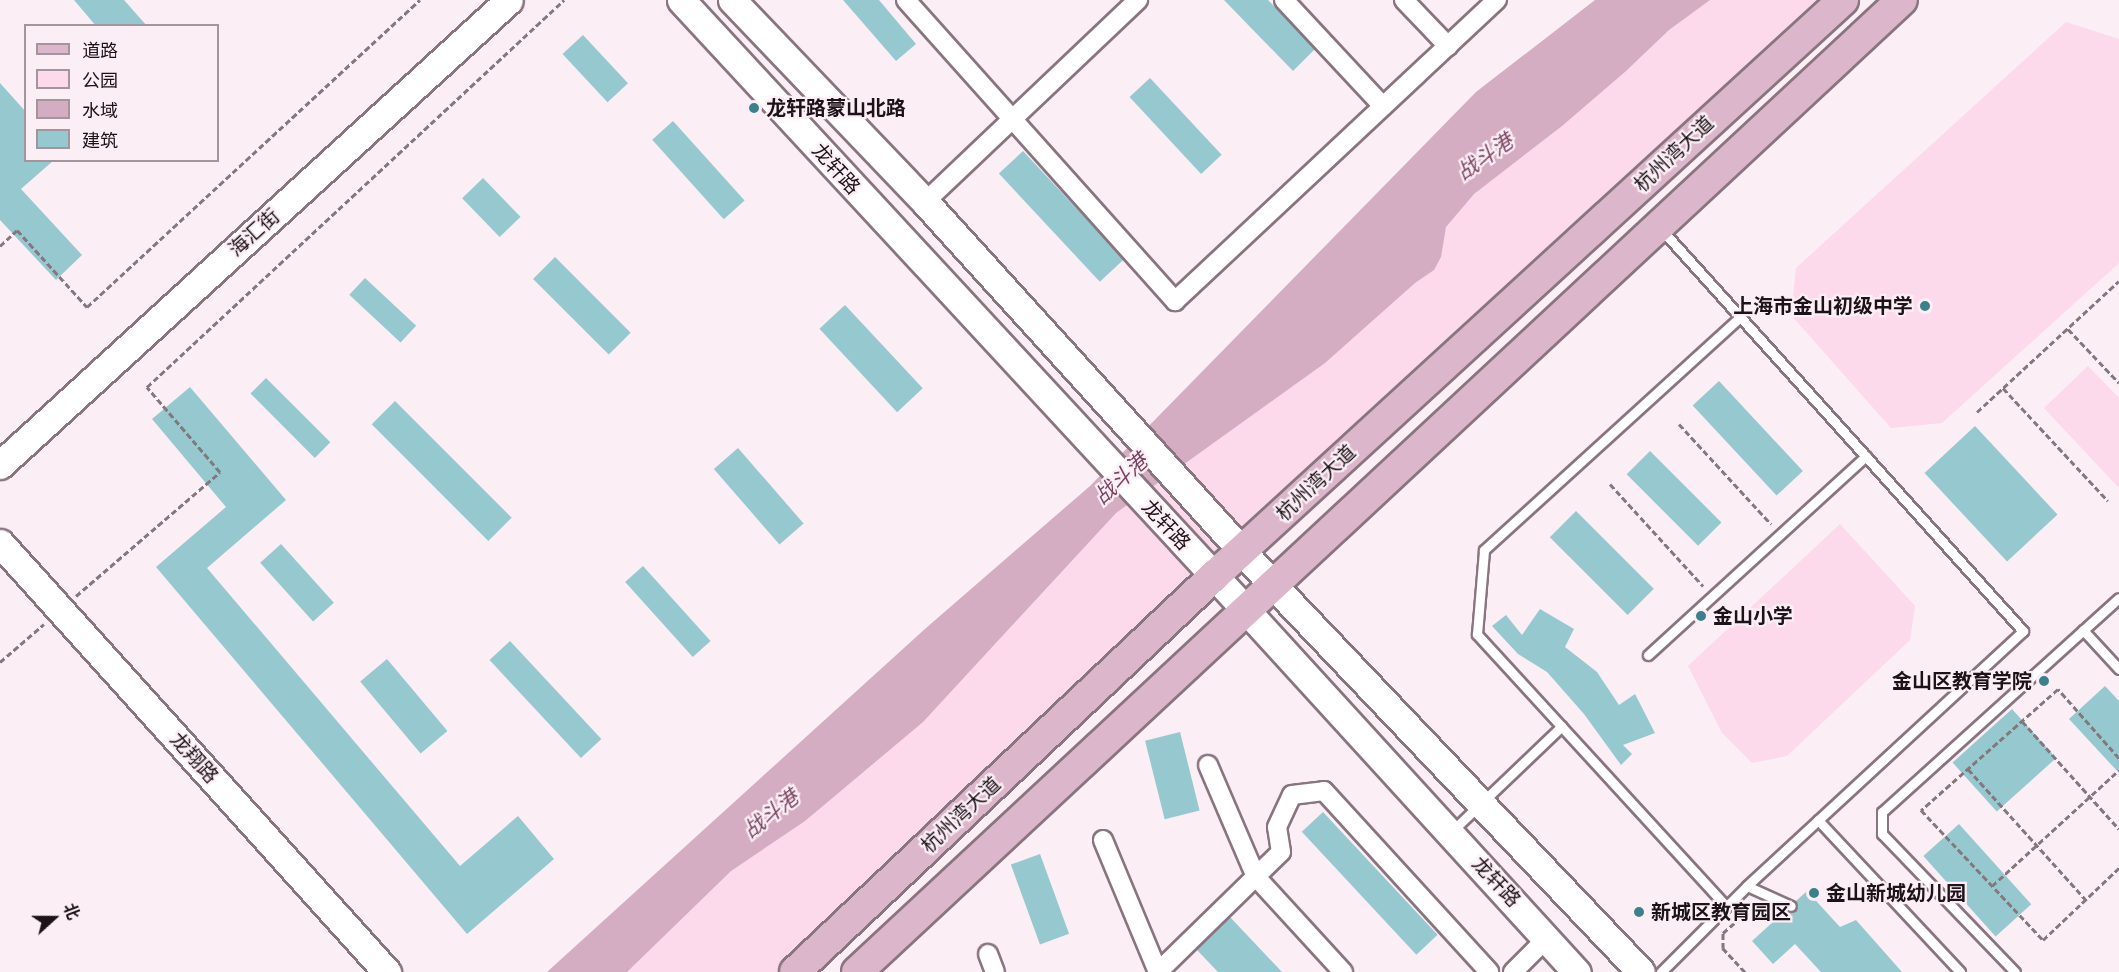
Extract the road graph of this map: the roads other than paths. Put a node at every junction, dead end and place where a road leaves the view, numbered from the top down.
1 (508, 0) edge
2 (681, 0) edge
3 (732, 0) edge
4 (906, 0) edge
5 (1138, 0) edge
6 (1284, 0) edge
7 (1404, 0) edge
8 (1497, 0) edge
9 (1843, 0) edge
10 (1902, 0) edge
11 (1448, 46) junction
12 (1383, 106) junction
13 (1012, 117) junction
14 (926, 202) junction
15 (1659, 226) junction
16 (1740, 316) junction
17 (1866, 456) junction
18 (0, 465) edge
19 (0, 543) edge
20 (1242, 551) junction
21 (1214, 576) junction
22 (1272, 584) junction
23 (2119, 598) edge
24 (1245, 609) junction
25 (2083, 630) junction
26 (1648, 655) dead end
27 (2119, 669) edge
28 (1562, 726) junction
29 (1208, 765) dead end
30 (1480, 804) junction
31 (1818, 820) junction
32 (1449, 833) junction
33 (1103, 840) dead end
34 (1256, 877) junction
35 (1747, 886) junction
36 (1726, 906) junction
37 (1791, 906) dead end
38 (1547, 938) junction
39 (988, 954) dead end
40 (387, 972) edge
41 (795, 972) edge
42 (857, 972) edge
43 (995, 972) edge
44 (1158, 972) edge
45 (1343, 972) edge
46 (1489, 972) edge
47 (1513, 972) edge
48 (1577, 972) edge
49 (1641, 972) edge
50 (1661, 972) edge
51 (1960, 972) edge
52 (2015, 972) edge

1 - 18 street, 海汇街
2 - 21 street, 龙轩路
3 - 14 street
4 - 13 street
5 - 13 street
6 - 12 street
7 - 11 street
8 - 11 street
9 - 20 main road, 杭州湾大道
10 - 15 main road
11 - 12 street
12 - 13 street
13 - 14 street
14 - 20 street
15 - 16 lane
15 - 22 main road
16 - 17 lane
16 - 28 lane
17 - 26 lane
17 - 31 lane
19 - 40 street, 龙翔路
20 - 21 main road, 杭州湾大道
20 - 22 street
21 - 24 street, 龙轩路
21 - 41 main road, 杭州湾大道
22 - 24 main road
22 - 30 street
23 - 25 lane
24 - 32 street, 龙轩路
24 - 42 main road
25 - 27 lane
25 - 52 lane
28 - 30 lane
28 - 36 lane
29 - 34 street
30 - 32 lane
30 - 49 street
31 - 35 lane
31 - 51 lane
32 - 38 street, 龙轩路
33 - 44 street
34 - 44 street
34 - 45 street
34 - 46 street
35 - 36 lane
35 - 37 lane
36 - 50 lane
38 - 47 street
38 - 48 street, 龙轩路
39 - 43 street

